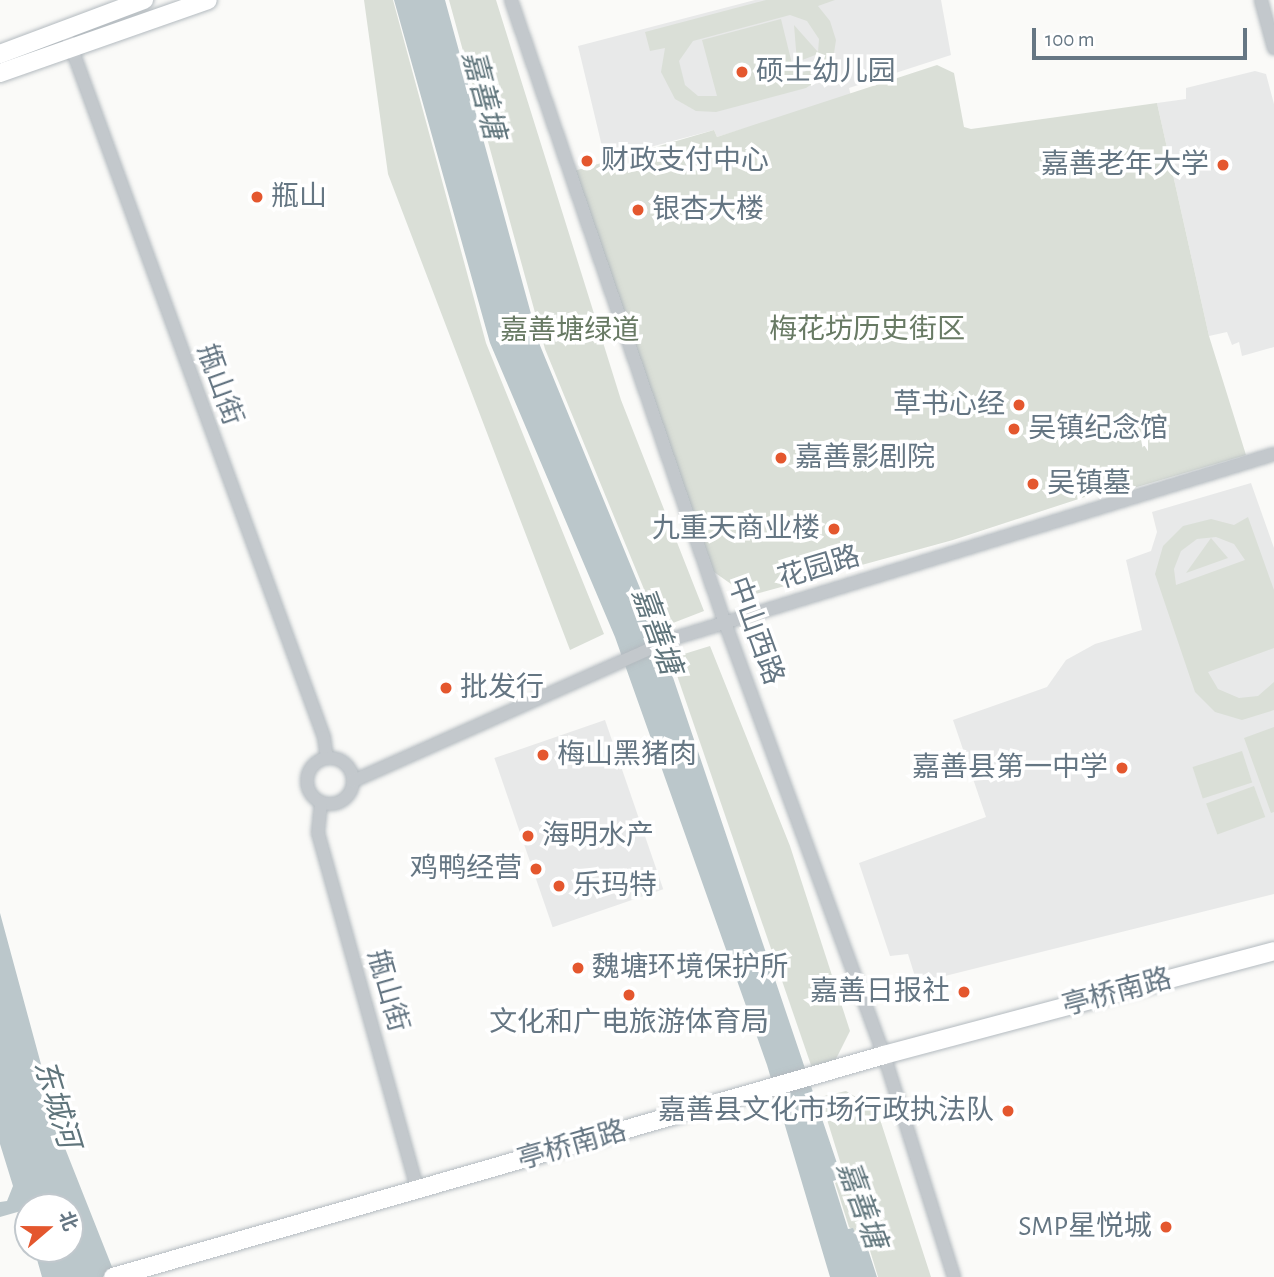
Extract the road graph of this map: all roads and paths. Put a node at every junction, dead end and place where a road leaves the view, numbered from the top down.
1 (144, 0) edge
2 (208, 0) edge
3 (511, 0) edge
4 (1261, 0) edge
5 (65, 28) junction
6 (72, 48) junction
7 (1274, 48) edge
8 (0, 54) edge
9 (0, 73) edge
10 (1274, 454) edge
11 (725, 623) junction
12 (327, 758) junction
13 (353, 781) junction
14 (321, 803) junction
15 (1274, 951) edge
16 (884, 1055) junction
17 (418, 1191) junction
18 (113, 1277) edge
19 (954, 1277) edge

1 - 5 street
2 - 6 street
3 - 11 street, 中山西路
4 - 7 street
5 - 6 street, 甁山街
5 - 8 street
6 - 9 street
6 - 12 street, 甁山街
10 - 11 street, 花园路
11 - 13 street, 花园路
11 - 16 street, 中山西路
12 - 13 street
12 - 14 street
13 - 14 street
14 - 17 street, 甁山街
15 - 16 street, 亭桥南路
16 - 17 street, 亭桥南路
16 - 19 street, 中山西路
17 - 18 street, 亭桥南路

